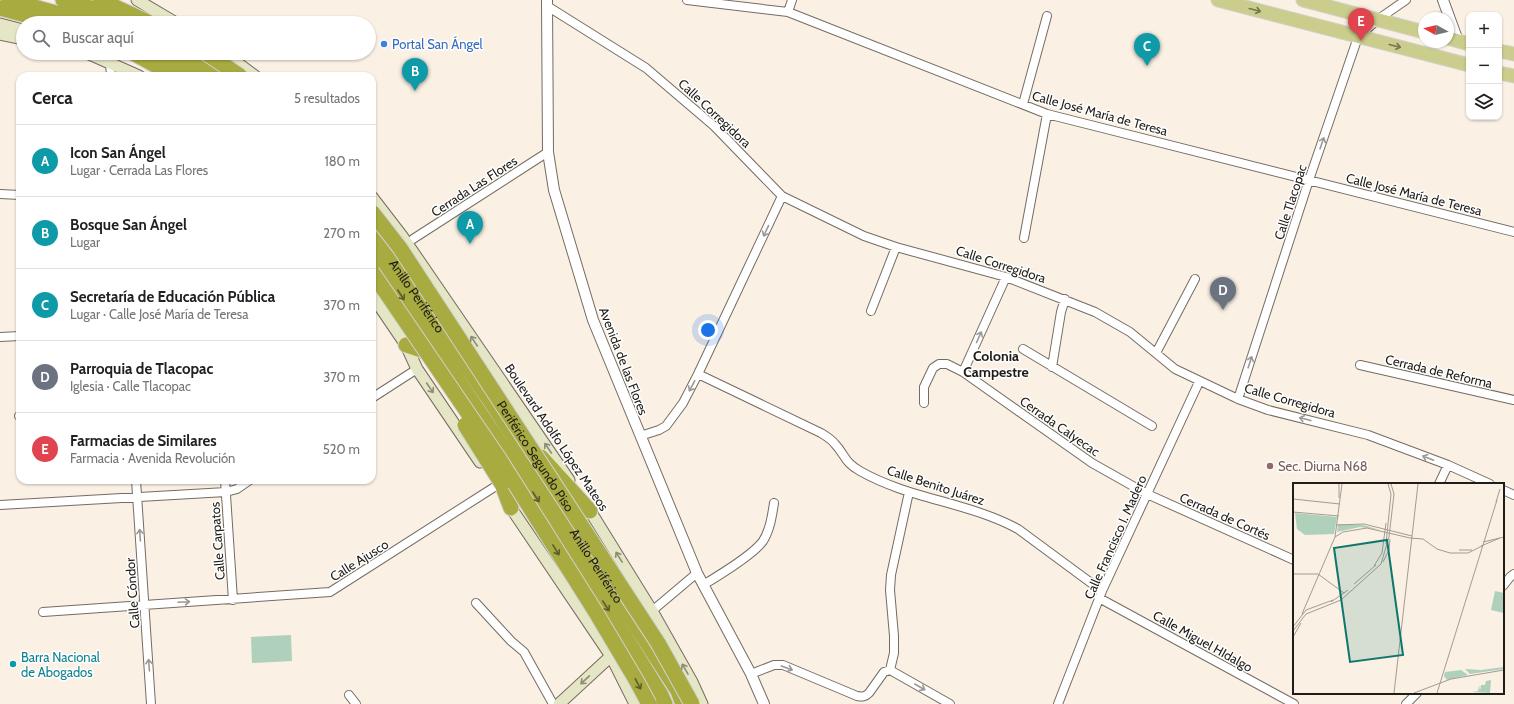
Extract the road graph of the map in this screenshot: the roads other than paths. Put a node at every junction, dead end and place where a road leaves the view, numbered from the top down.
1 (10, 0) edge
2 (64, 0) edge
3 (100, 0) edge
4 (137, 0) edge
5 (538, 0) edge
6 (687, 0) edge
7 (792, 0) edge
8 (1218, 0) edge
9 (1303, 0) edge
10 (1406, 0) edge
11 (1443, 0) edge
12 (547, 3) edge
13 (0, 8) edge
14 (788, 12) junction
15 (29, 16) edge
16 (67, 16) edge
17 (108, 16) edge
18 (135, 16) edge
19 (164, 16) edge
20 (1047, 16) dead end
21 (1377, 20) junction
22 (0, 24) edge
23 (16, 28) edge
24 (1418, 30) edge
25 (0, 34) edge
26 (16, 37) edge
27 (1358, 37) junction
28 (1458, 41) edge
29 (1502, 52) edge
30 (1514, 54) edge
31 (103, 60) edge
32 (146, 60) edge
33 (175, 60) edge
34 (198, 60) edge
35 (220, 60) edge
36 (232, 60) edge
37 (110, 63) junction
38 (1466, 64) edge
39 (111, 72) edge
40 (130, 72) edge
41 (168, 72) edge
42 (192, 72) edge
43 (217, 72) edge
44 (244, 72) edge
45 (246, 72) edge
46 (1502, 74) edge
47 (1514, 76) edge
48 (1023, 104) junction
49 (1047, 114) junction
50 (548, 152) junction
51 (1309, 180) junction
52 (0, 194) edge
53 (16, 195) edge
54 (782, 196) junction
55 (376, 202) edge
56 (376, 217) edge
57 (1514, 232) edge
58 (376, 237) edge
59 (1024, 238) dead end
60 (413, 239) dead end
61 (896, 247) junction
62 (376, 258) edge
63 (1006, 277) junction
64 (376, 278) edge
65 (1195, 279) dead end
66 (376, 295) edge
67 (1065, 299) junction
68 (376, 301) edge
69 (871, 311) dead end
70 (16, 336) edge
71 (0, 337) edge
72 (406, 345) junction
73 (1023, 350) dead end
74 (1156, 353) junction
75 (442, 357) junction
76 (1360, 365) dead end
77 (1052, 368) junction
78 (417, 369) junction
79 (963, 372) junction
80 (698, 374) junction
81 (1199, 382) junction
82 (376, 395) edge
83 (1238, 399) junction
84 (1514, 400) edge
85 (491, 402) junction
86 (924, 403) dead end
87 (1152, 426) dead end
88 (640, 436) junction
89 (1448, 465) junction
90 (1439, 483) edge
91 (1488, 483) edge
92 (136, 484) edge
93 (226, 484) edge
94 (244, 484) edge
95 (499, 485) junction
96 (1504, 490) edge
97 (226, 492) junction
98 (908, 492) junction
99 (1147, 494) junction
100 (1514, 495) edge
101 (137, 497) junction
102 (774, 503) dead end
103 (0, 505) edge
104 (511, 508) joint
105 (590, 511) junction
106 (1293, 560) edge
107 (697, 573) junction
108 (1514, 574) edge
109 (703, 584) junction
110 (1504, 585) edge
111 (1101, 594) junction
112 (233, 600) junction
113 (476, 603) dead end
114 (145, 605) junction
115 (652, 611) junction
116 (43, 612) dead end
117 (611, 656) junction
118 (890, 670) junction
119 (751, 674) junction
120 (1416, 694) edge
121 (349, 695) dead end
122 (151, 704) edge
123 (356, 704) edge
124 (553, 704) edge
125 (559, 704) edge
126 (635, 704) edge
127 (648, 704) edge
128 (665, 704) edge
129 (683, 704) edge
130 (692, 704) edge
131 (702, 704) edge
132 (764, 704) edge
133 (950, 704) edge
134 (1058, 704) edge
135 (1294, 704) edge
136 (1406, 704) edge

1 - 16 highway
2 - 17 highway
3 - 18 highway
4 - 19 main road
5 - 12 street
6 - 14 street, Calle José María de Teresa
7 - 14 street
8 -> 27 main road
9 - 21 main road
10 - 21 street, Calle Tlacopac
11 - 28 street
12 - 50 street, Avenida de las Flores
12 - 54 street, Calle Corregidora
13 - 15 highway
14 - 48 street, Calle José María de Teresa
20 - 48 street
21 - 24 main road
21 - 27 street, Calle Tlacopac
22 - 23 main road
25 - 26 main road
27 -> 38 main road
51 -> 27 street, Calle Tlacopac
29 - 30 main road
31 - 37 main road
32 - 41 highway
33 - 42 highway
34 - 43 highway
35 - 44 highway, bridge
36 - 45 main road
37 - 39 street
37 - 40 main road
46 - 47 main road
48 - 49 street, Calle José María de Teresa
49 - 51 street, Calle José María de Teresa
49 - 59 street
50 - 60 street, Cerrada Las Flores
50 - 88 street, Avenida de las Flores
51 - 57 street, Calle José María de Teresa
83 -> 51 street, Calle Tlacopac
52 - 53 street
54 - 61 street, Calle Corregidora
54 -> 80 street
105 -> 55 main road, Boulevard Adolfo López Mateos
56 - 130 highway, Periférico Segundo Piso, bridge
58 - 85 highway, Anillo Periférico
61 - 63 street, Calle Corregidora
61 - 69 street
62 -> 75 highway, Anillo Periférico
63 - 67 street, Calle Corregidora
79 -> 63 street
64 -> 127 highway, bridge
65 - 74 street
66 - 95 highway, bridge
67 - 74 street, Calle Corregidora
67 - 77 street
68 - 72 main road
70 - 71 street
72 - 75 highway
72 - 78 main road
73 - 77 street
74 - 81 street, Calle Corregidora
75 -> 128 highway, Anillo Periférico
76 - 84 street, Cerrada de Reforma
77 - 87 street
78 - 82 street
78 -> 95 main road
79 - 86 street, Cerrada Calyecac
79 - 99 street, Cerrada Calyecac
80 -> 88 street
80 - 98 street, Calle Benito Juárez
81 - 83 street, Calle Corregidora
81 - 99 street, Calle Francisco I. Madero
89 -> 83 street, Calle Corregidora
85 - 105 highway
85 - 129 highway, Anillo Periférico
88 - 107 street, Avenida de las Flores
89 - 90 street
89 - 91 street, Calle Corregidora
92 - 101 street, Calle Cóndor
93 - 97 street, Calle Carpatos
94 - 97 street
95 - 104 highway
95 - 112 street, Calle Ajusco
96 - 100 street
97 - 101 street
97 - 112 street, Calle Carpatos
98 - 111 street, Calle Benito Juárez
98 - 118 street
99 - 106 street, Cerrada de Cortés
99 - 111 street, Calle Francisco I. Madero
101 - 103 street
114 -> 101 street, Calle Cóndor
102 - 109 street
104 - 117 main road
115 -> 105 main road, Boulevard Adolfo López Mateos
107 - 109 street, Avenida de las Flores
107 - 115 street
108 - 110 street
109 - 119 street, Avenida de las Flores
111 - 134 street, Calle Francisco I. Madero
111 - 135 street, Calle Miguel HIdalgo
114 -> 112 street, Calle Ajusco
113 - 124 street
114 - 116 street, Calle Ajusco
122 -> 114 street, Calle Cóndor
131 -> 115 main road, Boulevard Adolfo López Mateos
117 -> 125 main road
117 - 126 main road
119 -> 118 street
118 -> 133 street
119 - 132 street, Avenida de las Flores
120 - 136 street
121 - 123 street

